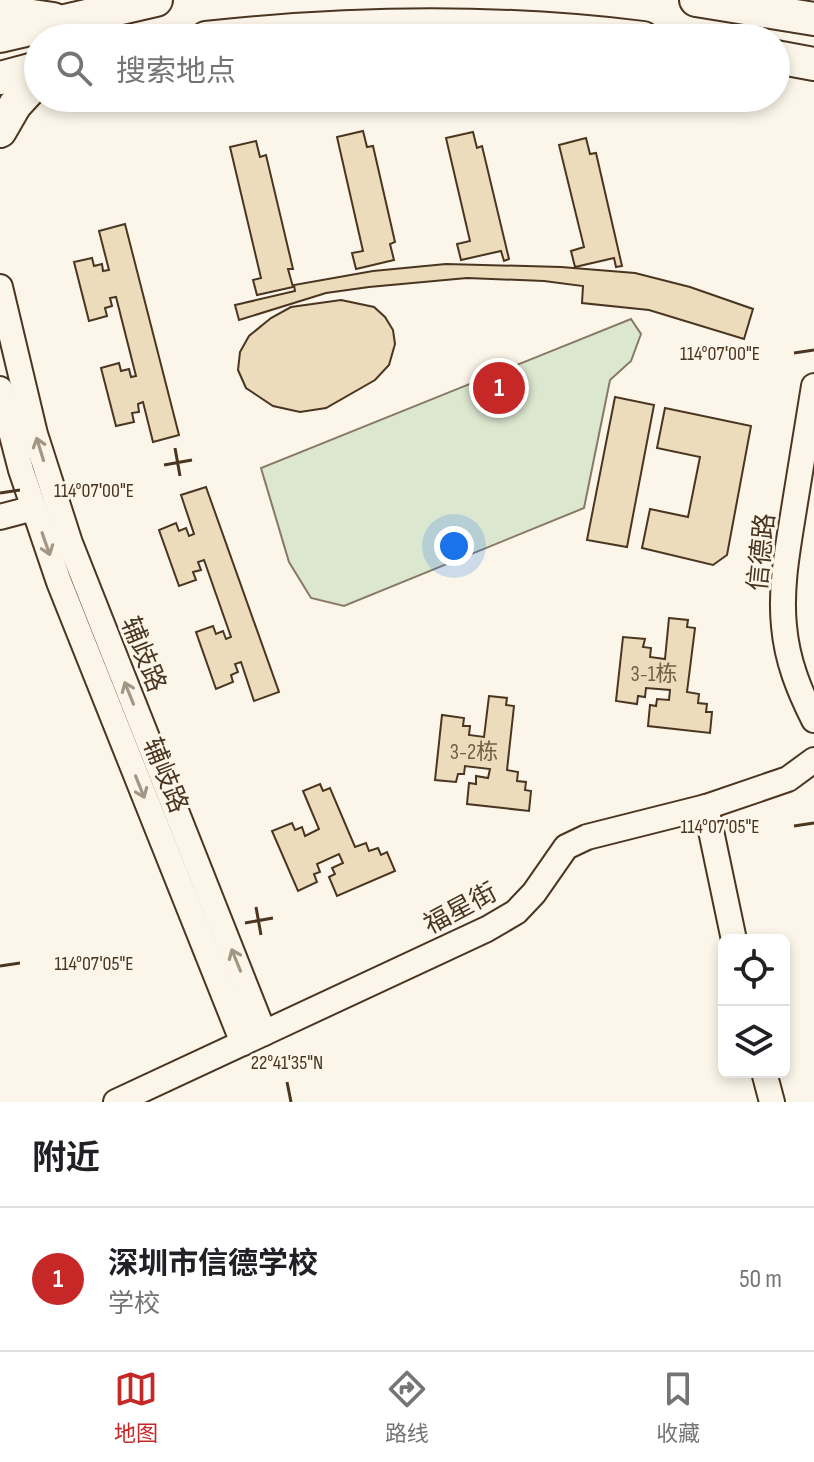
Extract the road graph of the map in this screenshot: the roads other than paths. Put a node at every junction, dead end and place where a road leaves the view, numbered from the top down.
1 (156, 0) edge
2 (696, 0) edge
3 (0, 5) edge
4 (68, 19) junction
5 (814, 19) edge
6 (48, 24) edge
7 (24, 30) edge
8 (0, 36) edge
9 (790, 60) edge
10 (814, 64) edge
11 (24, 72) edge
12 (0, 78) edge
13 (24, 95) edge
14 (0, 131) edge
15 (0, 287) edge
16 (814, 386) edge
17 (0, 389) edge
18 (34, 508) junction
19 (0, 517) edge
20 (814, 720) edge
21 (814, 760) edge
22 (706, 807) junction
23 (733, 934) edge
24 (254, 1038) junction
25 (766, 1078) edge
26 (116, 1102) edge
27 (772, 1102) edge

1 - 4 main road
2 - 5 main road
3 - 4 main road
4 - 6 main road
7 - 8 main road
9 - 10 main road
11 - 12 main road
13 - 14 main road
24 -> 15 street, 辅歧路
16 - 20 street, 信德路
17 - 18 street, 辅岐路
18 - 19 street
18 -> 24 street, 辅岐路
21 - 22 street, 福星街
22 - 23 street
22 - 24 street, 福星街
24 - 26 street, 福星街
25 - 27 street

